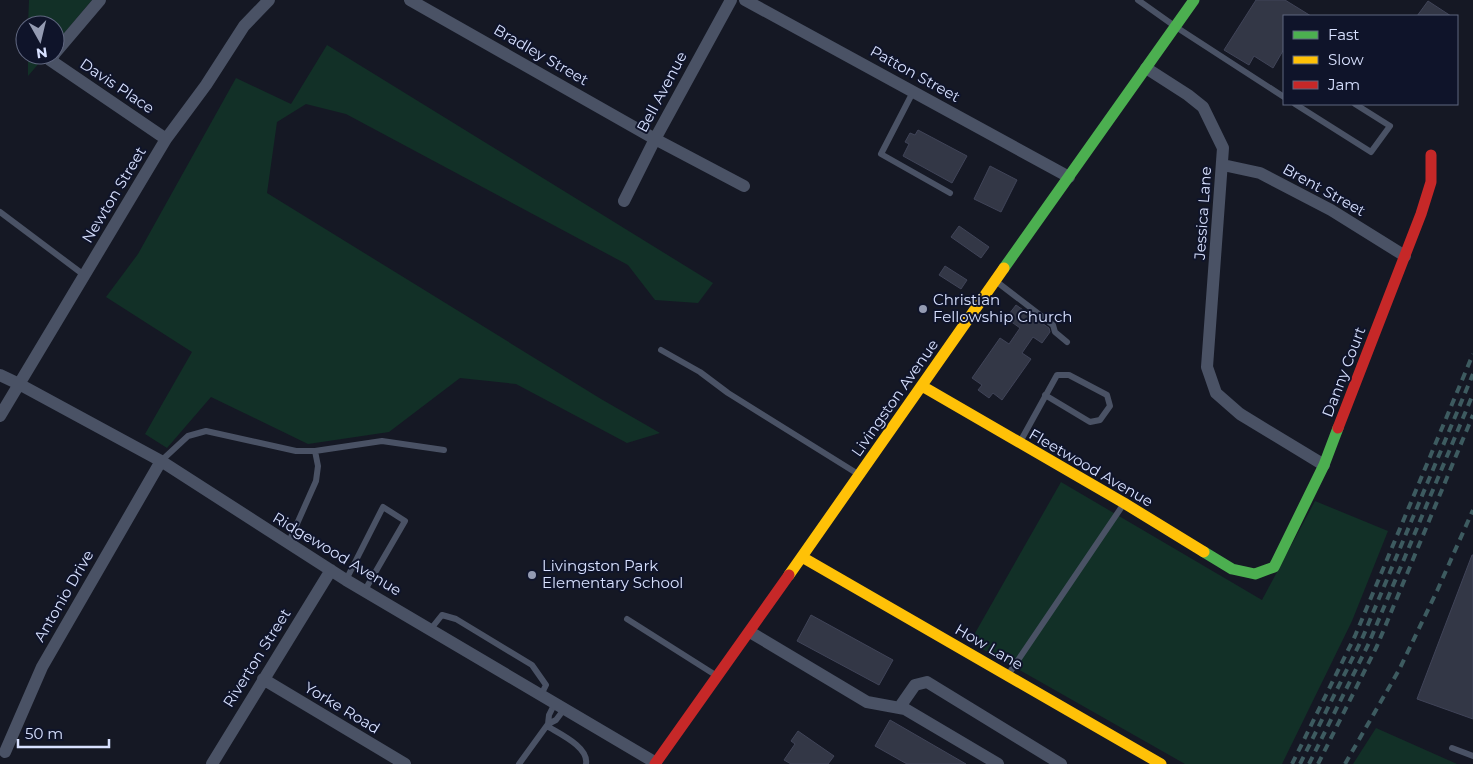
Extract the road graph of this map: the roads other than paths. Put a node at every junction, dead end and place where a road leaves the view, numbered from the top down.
1 (100, 0) edge
2 (269, 0) edge
3 (410, 0) edge
4 (731, 0) edge
5 (745, 0) edge
6 (1138, 0) edge
7 (1194, 0) edge
8 (1176, 27) junction
9 (65, 42) edge
10 (65, 65) edge
11 (1146, 68) junction
12 (913, 92) junction
13 (1283, 94) edge
14 (1297, 105) edge
15 (1357, 105) edge
16 (166, 139) junction
17 (655, 139) junction
18 (1431, 155) dead end
19 (1223, 165) junction
20 (1069, 177) junction
21 (744, 186) dead end
22 (950, 193) dead end
23 (624, 201) dead end
24 (0, 212) edge
25 (1405, 256) junction
26 (84, 275) junction
27 (996, 281) junction
28 (1067, 342) dead end
29 (661, 350) dead end
30 (0, 376) edge
31 (19, 384) junction
32 (922, 386) junction
33 (1045, 395) junction
34 (0, 416) edge
35 (1019, 443) junction
36 (444, 450) dead end
37 (315, 452) junction
38 (161, 461) junction
39 (1324, 465) junction
40 (859, 474) junction
41 (1124, 503) junction
42 (288, 544) junction
43 (802, 557) junction
44 (331, 570) junction
45 (1246, 572) joint
46 (346, 580) junction
47 (366, 590) junction
48 (627, 619) dead end
49 (430, 630) junction
50 (750, 632) junction
51 (1007, 676) junction
52 (718, 677) junction
53 (263, 679) junction
54 (541, 695) junction
55 (560, 706) junction
56 (899, 708) junction
57 (548, 725) junction
58 (1452, 748) dead end
59 (5, 752) dead end
60 (1473, 756) edge
61 (656, 763) edge
62 (212, 764) edge
63 (405, 764) edge
64 (519, 764) edge
65 (586, 764) edge
66 (998, 764) edge
67 (1061, 764) edge
68 (1161, 764) edge

1 - 9 street
2 - 16 street, Newton Street
3 - 17 street, Bradley Street
4 - 17 street, Bell Avenue
5 - 12 street, Patton Street
6 - 8 lane
7 - 8 main road, Livingston Avenue
8 - 11 main road, Livingston Avenue
8 - 13 lane
10 - 16 street, Davis Place
11 - 19 street, Jessica Lane
11 - 20 main road, Livingston Avenue
12 - 20 street, Patton Street
12 - 22 lane
14 - 15 lane
16 - 26 street, Newton Street
17 - 21 street, Bradley Street
17 - 23 street, Bell Avenue
18 - 25 main road, Danny Court
19 - 25 street, Brent Street
19 - 39 street, Jessica Lane
20 - 27 main road, Livingston Avenue
24 - 26 lane
25 - 39 main road, Danny Court
26 - 31 street, Newton Street
27 - 28 lane
27 - 32 main road, Livingston Avenue
29 - 40 lane
30 - 31 street, Ridgewood Avenue
31 - 34 street, Newton Street
31 - 38 street, Ridgewood Avenue
32 - 35 main road, Fleetwood Avenue
32 - 40 main road, Livingston Avenue
33 - 33 lane
33 - 35 lane
35 - 41 main road, Fleetwood Avenue
36 - 37 lane
37 - 38 lane
37 - 42 lane
38 - 42 street, Ridgewood Avenue
38 - 59 street, Antonio Drive
39 - 45 main road, Danny Court
40 - 43 main road, Livingston Avenue
41 - 45 main road, Fleetwood Avenue
41 - 51 lane
42 - 44 street, Ridgewood Avenue
43 - 50 main road, Livingston Avenue
43 - 51 main road, How Lane
44 - 46 street, Ridgewood Avenue
44 - 53 street, Riverton Street
46 - 47 street, Ridgewood Avenue
46 - 47 lane
47 - 49 street, Ridgewood Avenue
48 - 52 lane
49 - 54 street, Ridgewood Avenue
49 - 54 lane
50 - 52 main road, Livingston Avenue
50 - 56 street
51 - 68 main road, How Lane
52 - 61 main road, Livingston Avenue
53 - 62 street, Riverton Street
53 - 63 street, Yorke Road
54 - 55 street, Ridgewood Avenue
55 - 57 lane
55 - 57 lane
55 - 61 street, Ridgewood Avenue
56 - 66 street
56 - 67 street
57 - 64 lane
57 - 65 lane
58 - 60 lane

